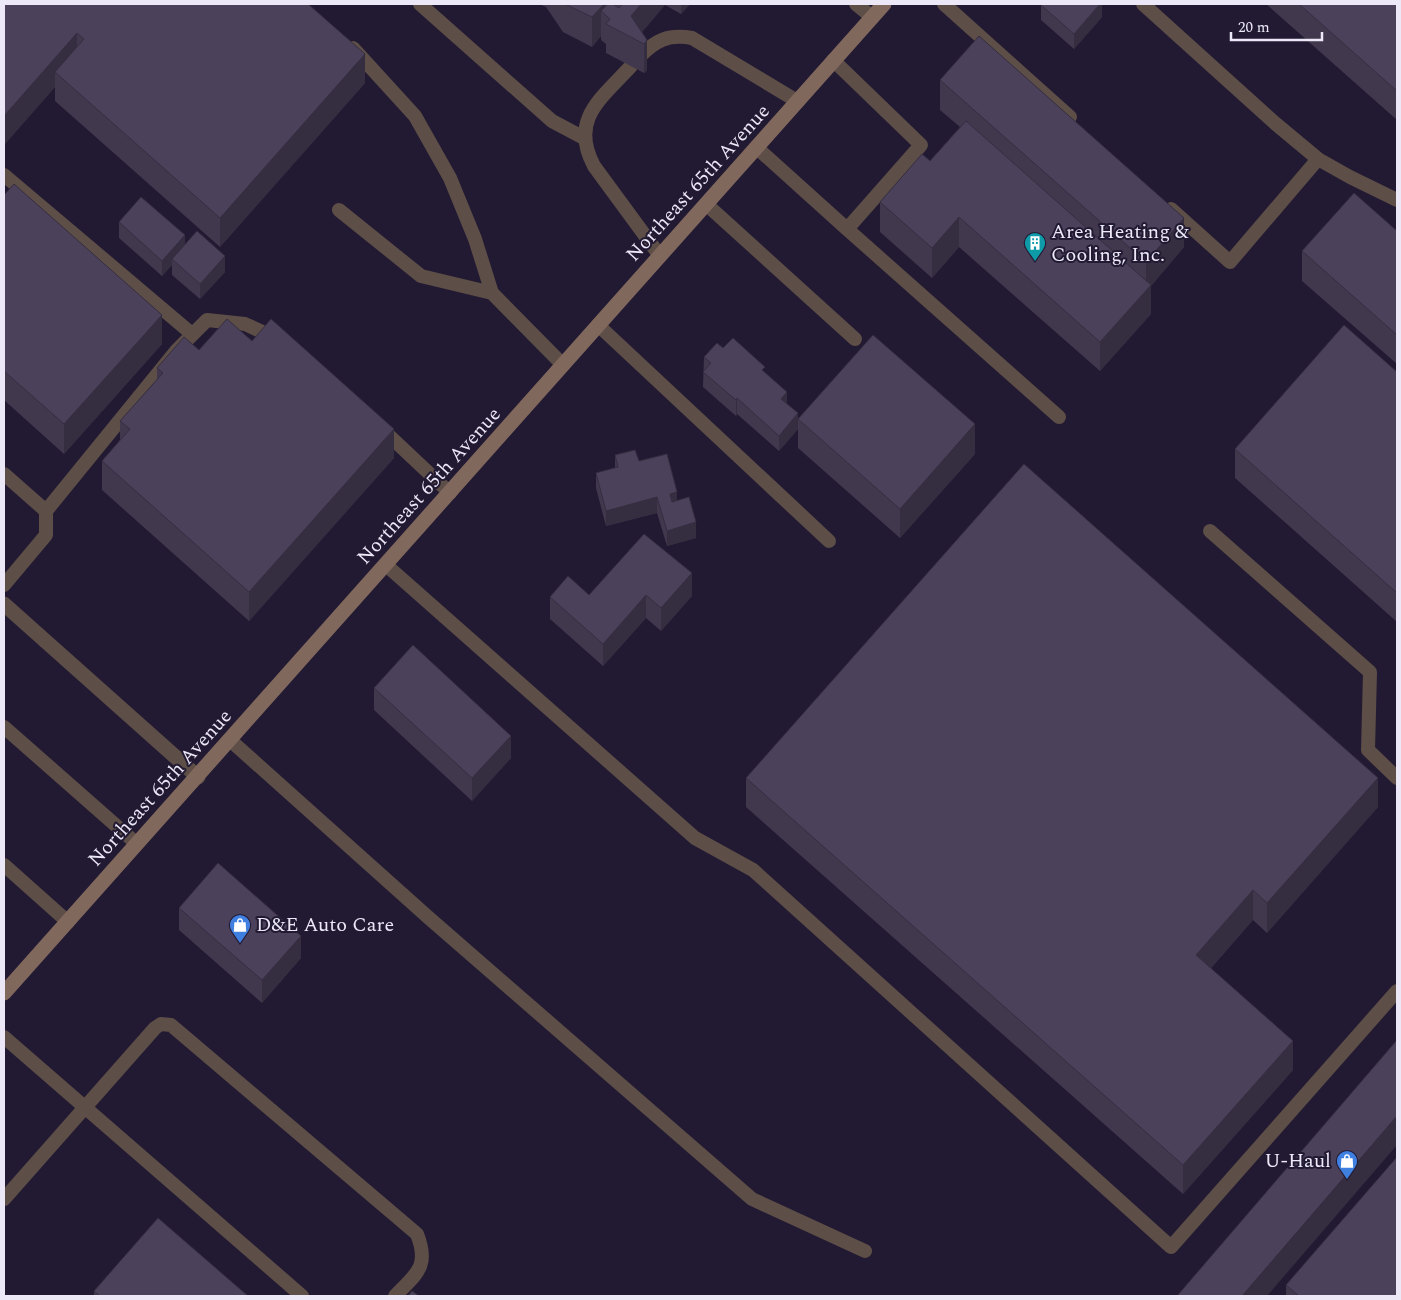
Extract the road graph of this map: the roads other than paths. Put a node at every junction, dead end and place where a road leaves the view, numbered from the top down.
1 (420, 4) edge
2 (856, 4) edge
3 (884, 4) edge
4 (944, 4) edge
5 (1142, 4) edge
6 (872, 17) junction
7 (343, 39) edge
8 (834, 60) junction
9 (797, 101) junction
10 (1078, 124) edge
11 (584, 138) junction
12 (756, 147) junction
13 (1318, 159) junction
14 (4, 174) edge
15 (1397, 200) edge
16 (1165, 203) edge
17 (706, 204) junction
18 (339, 210) dead end
19 (848, 229) junction
20 (660, 256) junction
21 (492, 293) junction
22 (598, 325) junction
23 (192, 334) junction
24 (855, 339) dead end
25 (288, 347) edge
26 (563, 365) junction
27 (1059, 417) dead end
28 (374, 422) edge
29 (4, 474) edge
30 (450, 493) junction
31 (46, 511) junction
32 (1210, 531) dead end
33 (829, 541) dead end
34 (386, 564) junction
35 (4, 585) edge
36 (4, 604) edge
37 (4, 727) edge
38 (230, 740) junction
39 (198, 777) junction
40 (1397, 778) edge
41 (137, 844) junction
42 (4, 866) edge
43 (68, 922) junction
44 (1397, 991) edge
45 (4, 993) edge
46 (4, 1037) edge
47 (85, 1108) junction
48 (4, 1199) edge
49 (865, 1251) dead end
50 (302, 1296) edge
51 (395, 1296) edge

1 - 11 lane
2 - 6 lane
3 - 6 street, Northeast 65th Avenue
4 - 10 lane
5 - 13 lane
6 - 8 street, Northeast 65th Avenue
7 - 21 lane
8 - 9 street, Northeast 65th Avenue
8 - 19 lane
9 - 11 lane
9 - 12 street, Northeast 65th Avenue
11 - 20 lane
12 - 17 street, Northeast 65th Avenue
12 - 19 lane
13 - 15 lane
13 - 16 lane
14 - 23 lane
17 - 20 street, Northeast 65th Avenue
17 - 24 lane
18 - 21 lane
19 - 27 lane
20 - 22 street, Northeast 65th Avenue
21 - 26 lane
22 - 26 street, Northeast 65th Avenue
22 - 33 lane
23 - 25 lane
23 - 31 lane
26 - 30 street, Northeast 65th Avenue
28 - 30 lane
29 - 31 lane
30 - 34 street, Northeast 65th Avenue
31 - 35 lane
32 - 40 lane
34 - 38 street, Northeast 65th Avenue
34 - 44 lane
36 - 39 street
37 - 41 lane
38 - 39 street, Northeast 65th Avenue
38 - 49 lane
39 - 41 street, Northeast 65th Avenue
41 - 43 street, Northeast 65th Avenue
42 - 43 lane
43 - 45 street, Northeast 65th Avenue
46 - 47 lane
47 - 48 lane
47 - 50 lane
47 - 51 lane

